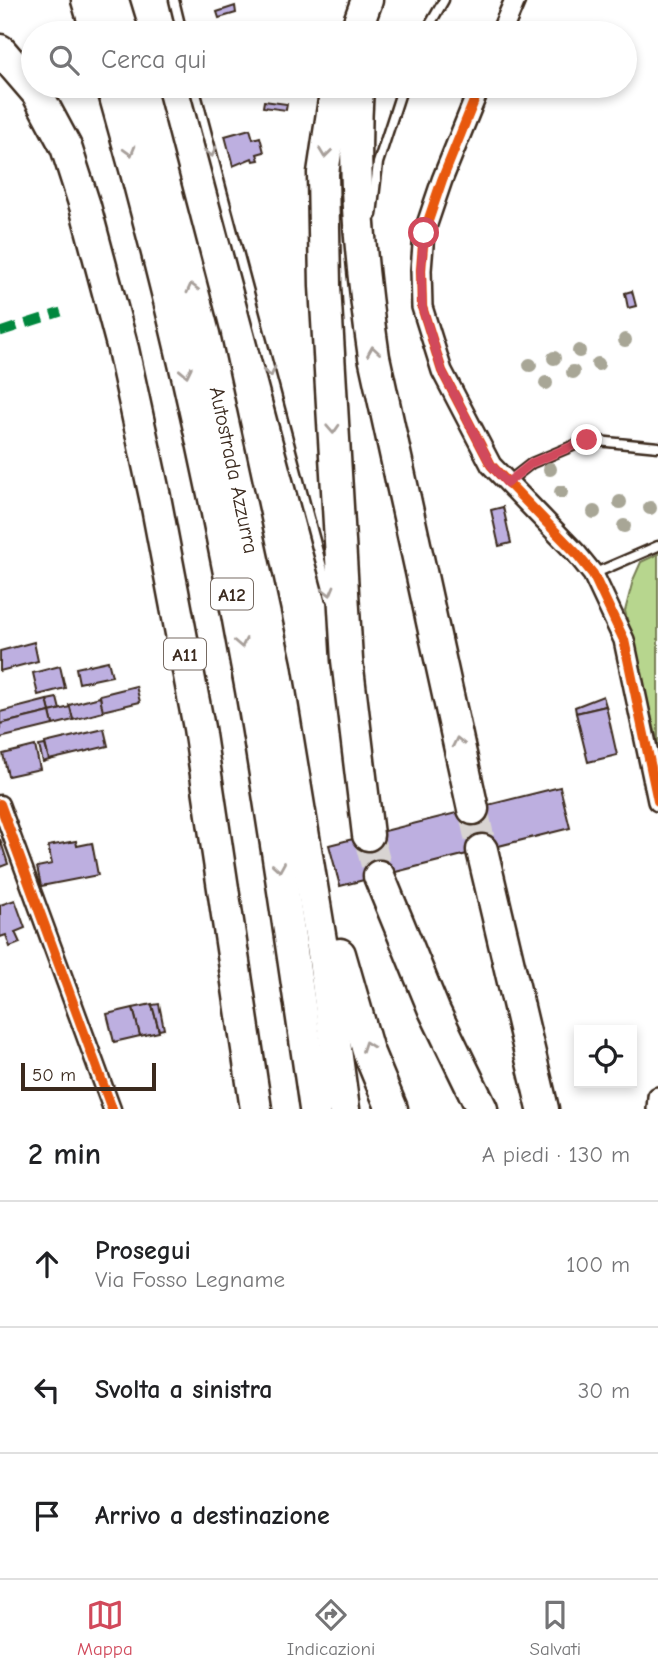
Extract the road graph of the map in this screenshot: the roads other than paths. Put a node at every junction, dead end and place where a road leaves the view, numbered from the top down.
1 (87, 0) edge
2 (113, 0) edge
3 (174, 0) edge
4 (444, 0) edge
5 (515, 0) edge
6 (93, 21) edge
7 (119, 21) edge
8 (179, 21) edge
9 (432, 21) edge
10 (506, 21) edge
11 (0, 50) edge
12 (21, 74) edge
13 (40, 98) edge
14 (115, 98) edge
15 (142, 98) edge
16 (197, 98) edge
17 (334, 98) edge
18 (358, 98) edge
19 (399, 98) edge
20 (475, 98) edge
21 (365, 280) junction
22 (658, 446) edge
23 (507, 483) junction
24 (658, 546) edge
25 (593, 575) junction
26 (347, 660) junction
27 (276, 666) junction
28 (658, 800) edge
29 (0, 804) edge
30 (473, 809) tunnel mouth
31 (368, 835) tunnel mouth
32 (482, 850) tunnel mouth
33 (379, 876) tunnel mouth
34 (658, 1097) edge
35 (112, 1109) edge
36 (256, 1109) edge
37 (315, 1109) edge
38 (344, 1109) edge
39 (392, 1109) edge
40 (482, 1109) edge
41 (543, 1109) edge
42 (656, 1109) edge

1 - 6 highway
2 - 7 highway
3 - 8 lane
4 - 9 lane
5 - 10 street
11 - 12 highway, A11
13 - 36 highway, A11
14 -> 37 highway, Autostrada Azzurra / A12
27 -> 15 highway, Autostrada Azzurra / A12
16 -> 26 lane
17 -> 26 highway
18 - 21 highway
19 - 21 lane
20 - 23 street
30 -> 21 highway
22 - 23 lane
23 - 25 street
24 - 25 lane
25 - 28 street
26 - 31 highway
27 - 38 highway, Autostrada Azzurra / A12
39 -> 27 highway
29 - 35 street
32 - 41 highway
33 - 40 highway
34 - 42 street

